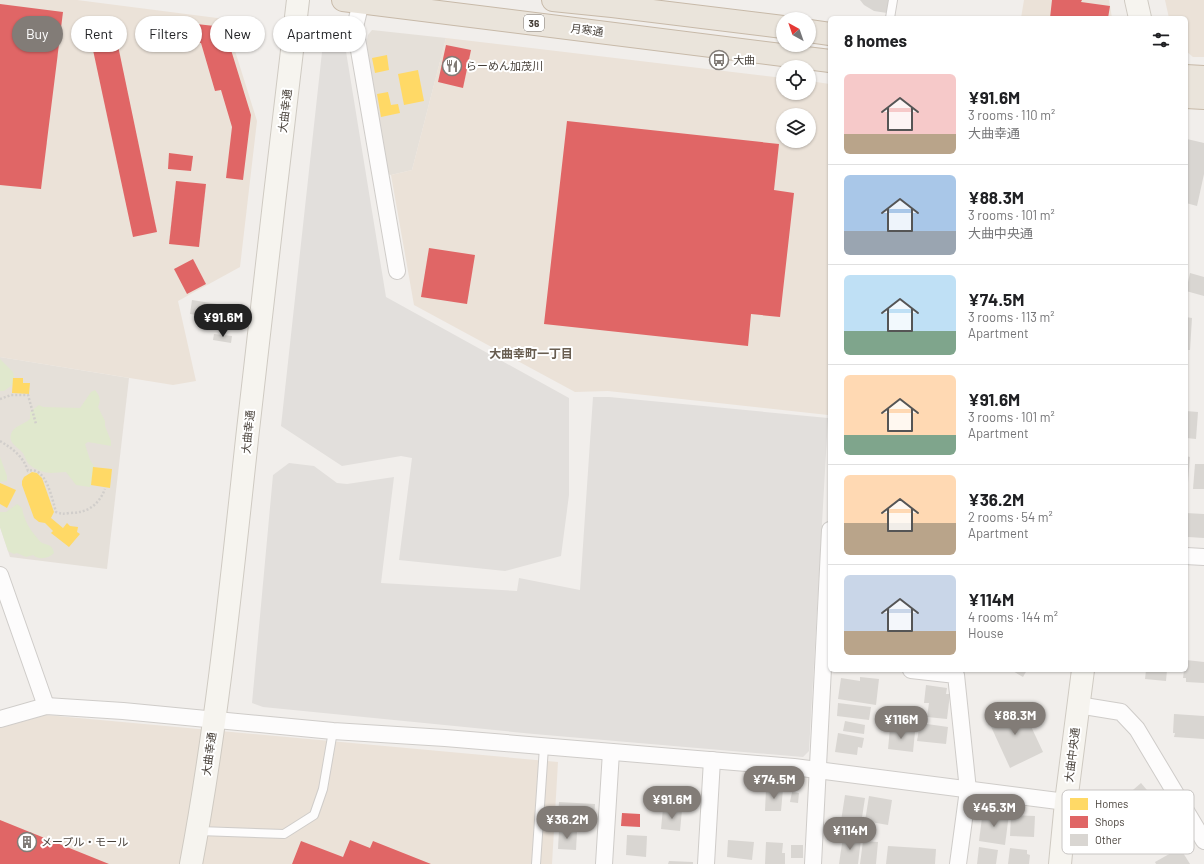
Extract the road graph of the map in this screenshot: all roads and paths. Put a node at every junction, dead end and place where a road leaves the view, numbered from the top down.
1 (298, 0) edge
2 (553, 0) edge
3 (893, 0) edge
4 (1136, 0) edge
5 (352, 1) edge
6 (613, 3) edge
7 (890, 16) edge
8 (1140, 16) edge
9 (776, 26) edge
10 (816, 32) edge
11 (828, 34) edge
12 (828, 60) edge
13 (1188, 76) edge
14 (1204, 77) edge
15 (1188, 97) edge
16 (1204, 98) edge
17 (397, 271) dead end
18 (0, 399) edge
19 (36, 424) dead end
20 (0, 441) edge
21 (105, 489) dead end
22 (1188, 556) edge
23 (1204, 557) edge
24 (0, 575) edge
25 (6, 614) edge
26 (828, 617) edge
27 (827, 661) edge
28 (929, 672) edge
29 (1083, 672) edge
30 (1078, 705) junction
31 (46, 706) junction
32 (0, 719) edge
33 (214, 720) junction
34 (333, 731) junction
35 (544, 747) junction
36 (611, 752) junction
37 (712, 760) junction
38 (818, 770) junction
39 (968, 790) junction
40 (1067, 790) edge
41 (1173, 790) edge
42 (1062, 802) edge
43 (1194, 824) edge
44 (197, 830) junction
45 (1204, 841) edge
46 (1062, 843) edge
47 (191, 864) edge
48 (536, 864) edge
49 (604, 864) edge
50 (706, 864) edge
51 (813, 864) edge
52 (958, 864) edge
53 (1060, 864) edge

1 - 33 street, 大曲幸通
2 - 6 highway
3 - 7 lane
4 - 8 street
5 - 12 highway, 月寒通 / 36
5 - 17 street
6 - 9 highway
10 - 11 highway
13 - 14 highway
15 - 16 highway
18 - 19 path
20 - 21 path
22 - 23 street
24 - 25 street
25 - 31 street
26 - 27 street
27 - 38 street
28 - 39 street
29 - 30 street, 大曲中央通
30 - 40 street, 大曲中央通
30 - 41 street
31 - 32 street
31 - 33 street
33 - 34 street
33 - 44 street, 大曲幸通
34 - 35 street
34 - 44 lane
35 - 36 street
35 - 48 lane
36 - 37 street
36 - 49 street
37 - 38 street
37 - 50 street
38 - 39 street
38 - 51 street
39 - 42 street
39 - 52 street
43 - 45 street
44 - 47 street, 大曲幸通
46 - 53 street, 大曲中央通

